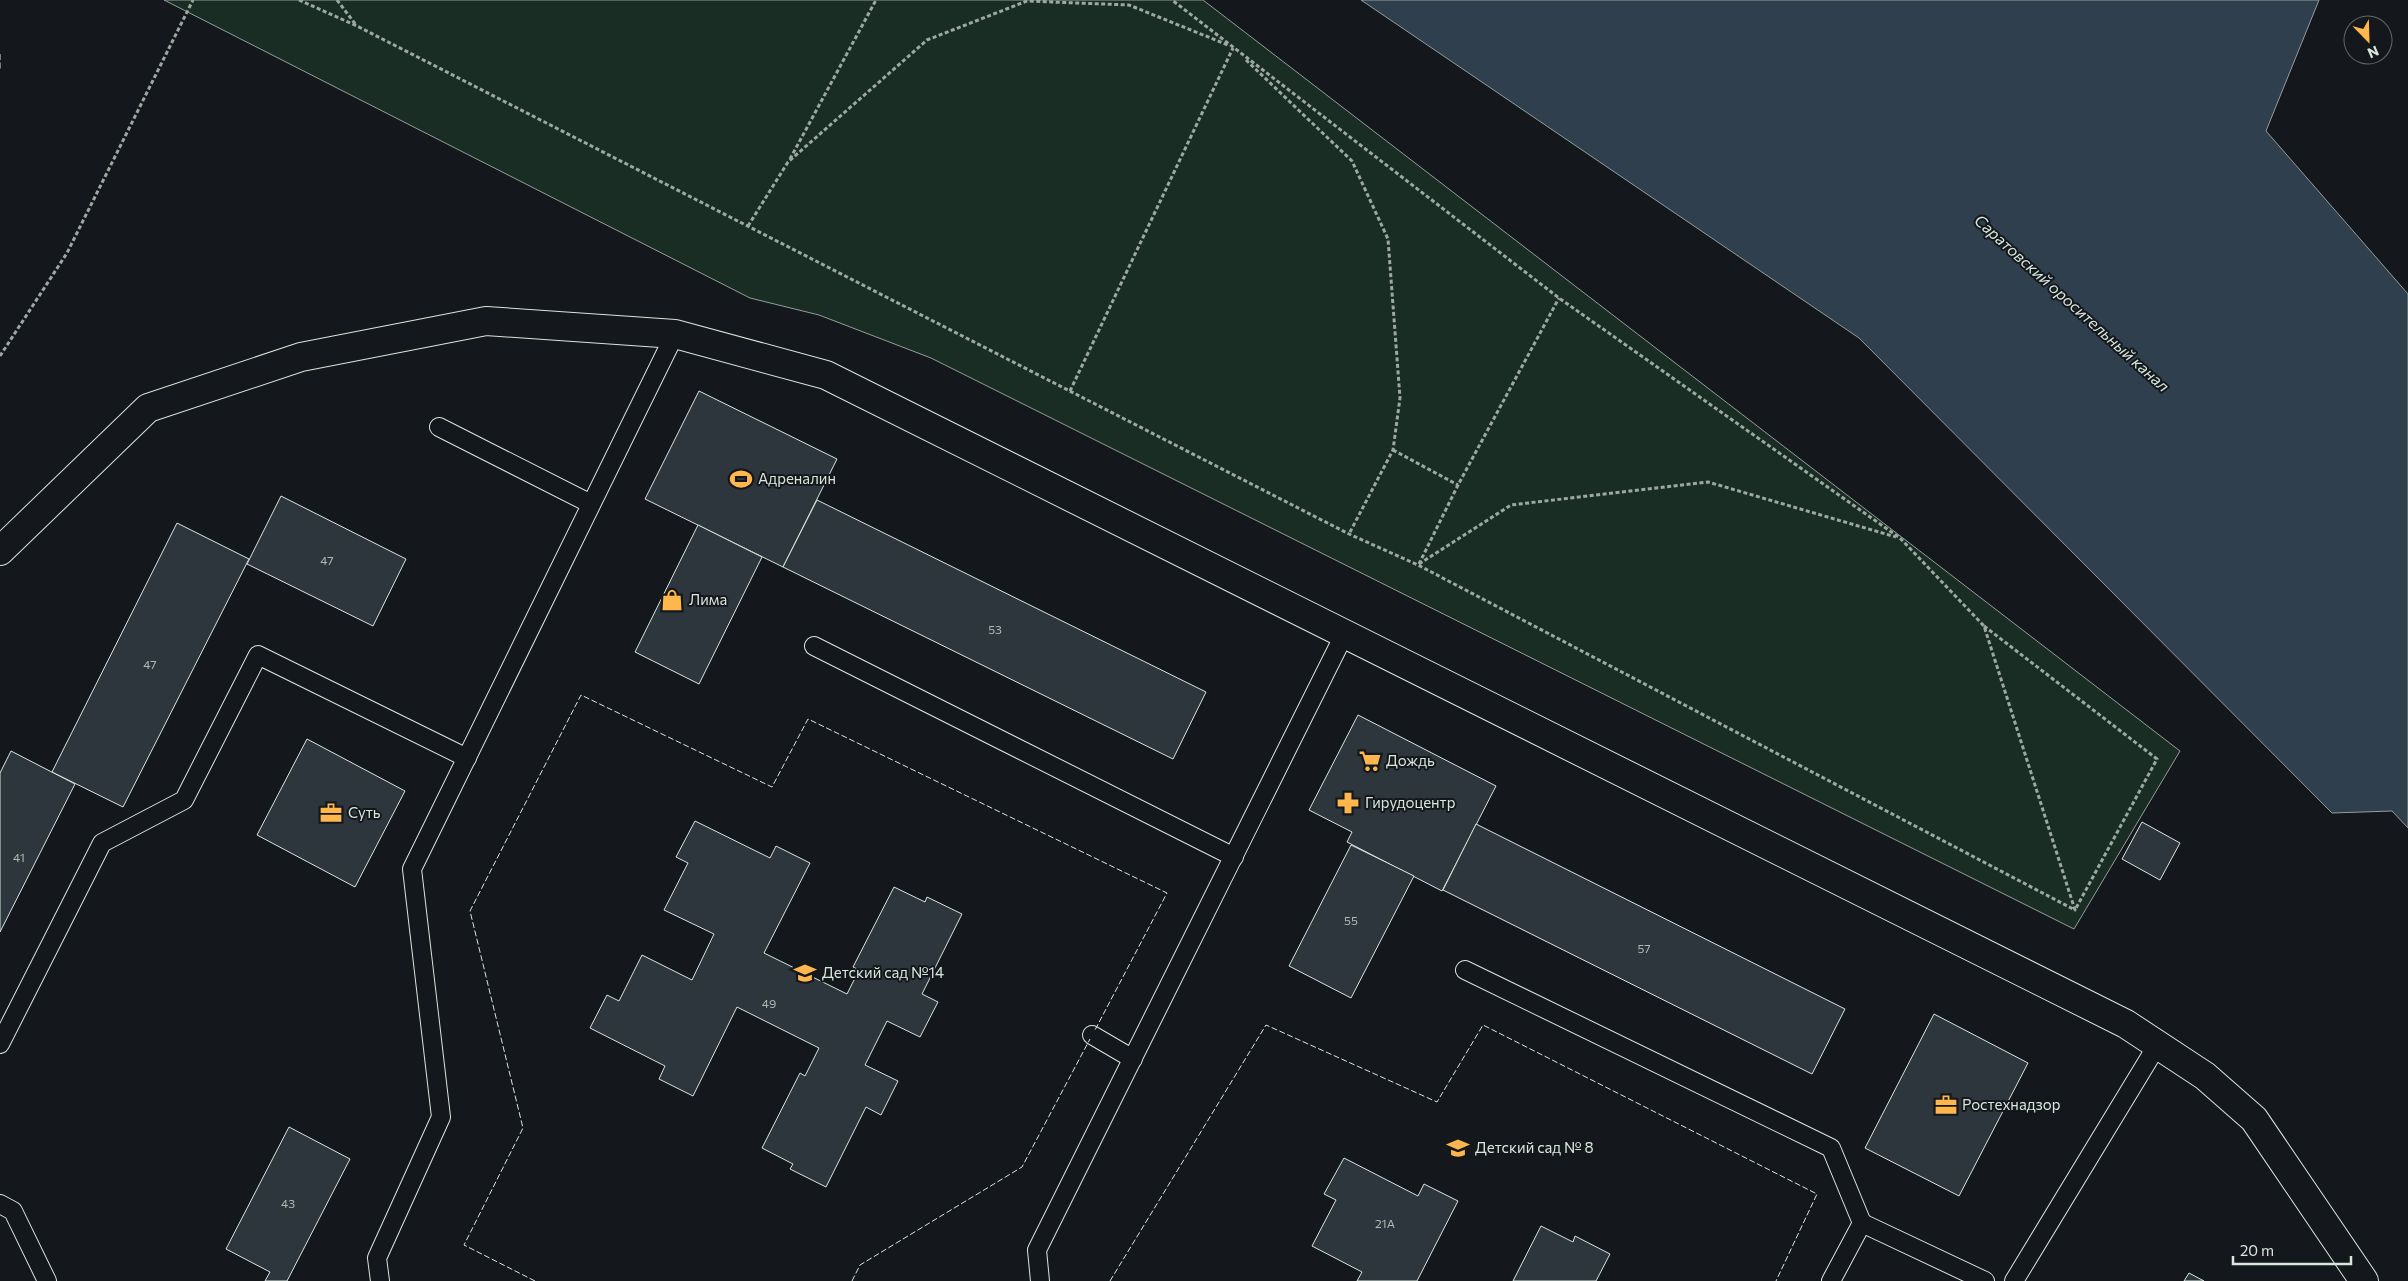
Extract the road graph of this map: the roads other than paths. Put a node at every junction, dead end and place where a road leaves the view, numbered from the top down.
1 (675, 334) junction
2 (439, 427) dead end
3 (591, 504) junction
4 (0, 551) edge
5 (1344, 635) junction
6 (814, 646) dead end
7 (467, 758) junction
8 (1234, 857) junction
9 (1465, 970) dead end
10 (1092, 1035) dead end
11 (0, 1044) edge
12 (2158, 1044) junction
13 (1134, 1059) junction
14 (0, 1204) edge
15 (1862, 1223) junction
16 (47, 1281) edge
17 (380, 1281) edge
18 (1040, 1281) edge
19 (1831, 1281) edge
20 (1985, 1281) edge
21 (2014, 1281) edge
22 (2364, 1281) edge

1 - 3 lane
1 - 4 street
1 - 5 street
2 - 3 lane
3 - 7 lane
5 - 8 lane
5 - 12 street
6 - 8 lane
7 - 11 lane
7 - 17 lane
8 - 13 lane
9 - 15 lane
10 - 13 lane
12 - 21 lane
12 - 22 street
13 - 18 lane
14 - 16 lane
15 - 19 lane
15 - 20 lane

